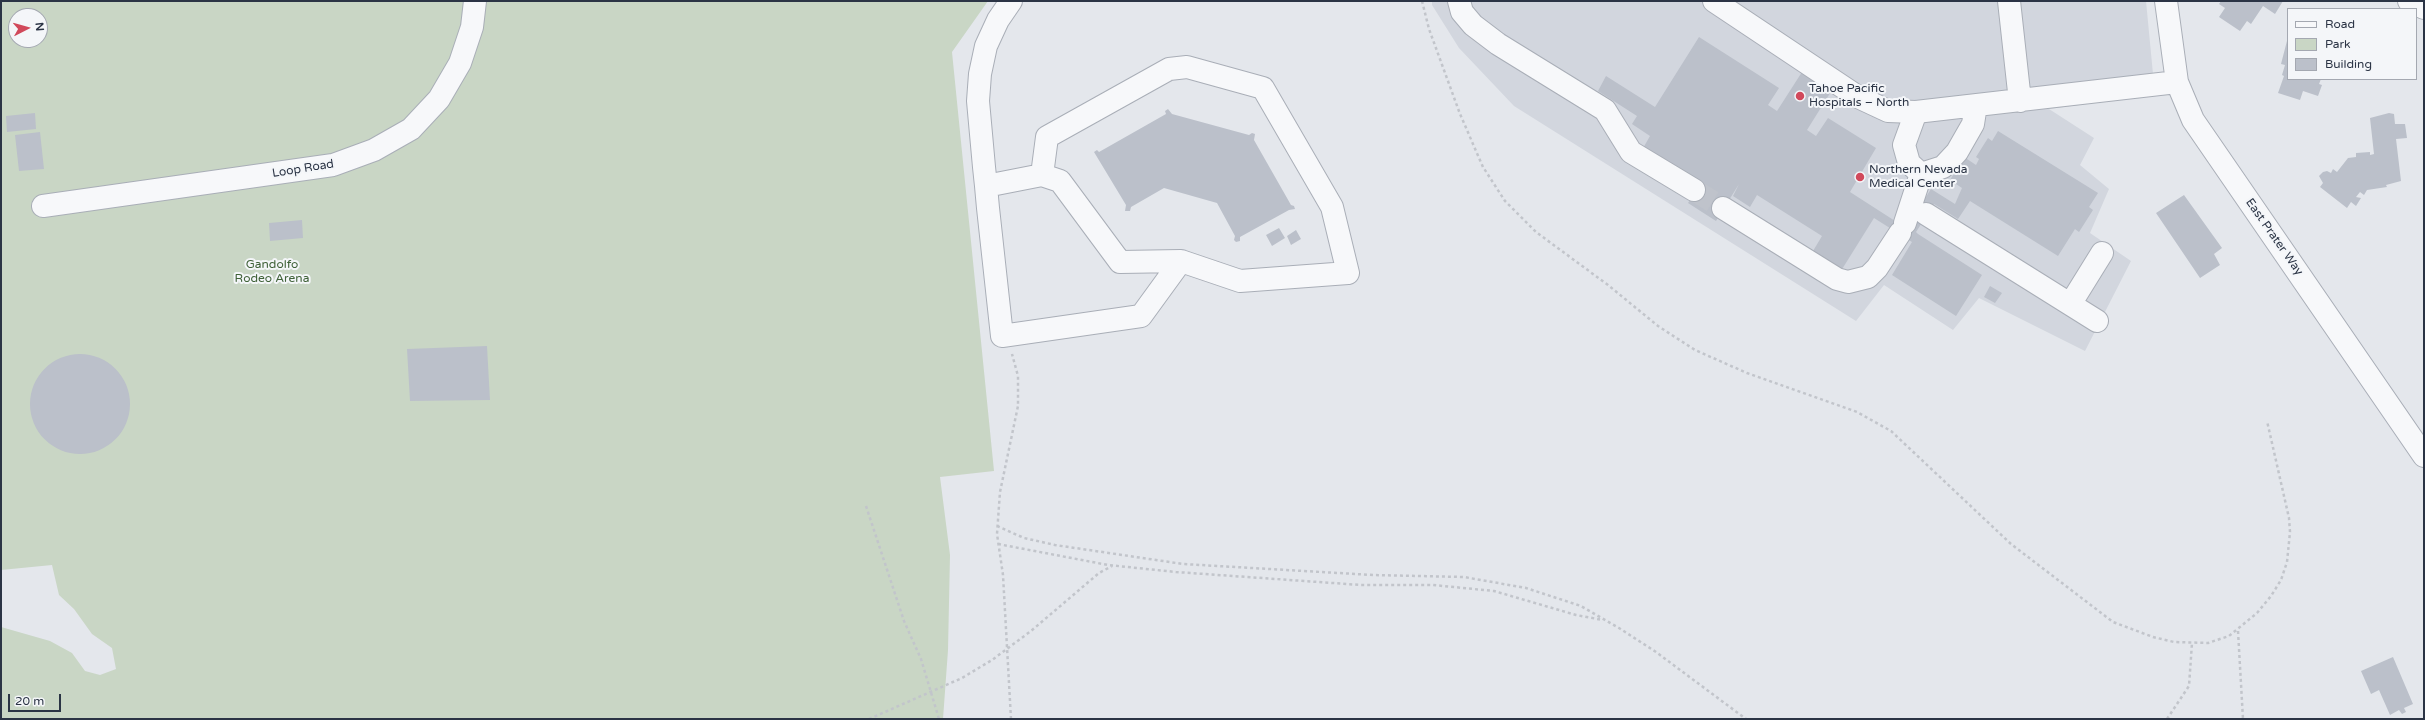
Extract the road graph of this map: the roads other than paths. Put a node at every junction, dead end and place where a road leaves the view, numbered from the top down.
1 (475, 1) edge
2 (1011, 1) edge
3 (1459, 1) edge
4 (1714, 1) edge
5 (2009, 1) edge
6 (2166, 1) edge
7 (2409, 1) edge
8 (2424, 8) edge
9 (2177, 82) junction
10 (2020, 101) junction
11 (1976, 105) junction
12 (1916, 112) junction
13 (1921, 174) junction
14 (1042, 175) junction
15 (986, 186) junction
16 (1694, 190) tunnel mouth
17 (43, 206) dead end
18 (1723, 208) tunnel mouth
19 (1912, 217) junction
20 (2102, 253) dead end
21 (1181, 261) junction
22 (2070, 303) junction
23 (2097, 320) dead end
24 (2424, 456) edge

1 - 17 street, Loop Road
2 - 15 street
3 - 16 street
4 - 12 street
5 - 10 street
6 - 9 street, East Prater Way
7 - 8 street
9 - 10 street
9 - 24 street, East Prater Way
10 - 11 street
11 - 12 street
11 - 13 street
12 - 13 street
13 - 19 street
14 - 15 street
14 - 21 street
14 - 21 street
15 - 21 street
18 - 19 street
19 - 22 street
20 - 22 street
22 - 23 street

